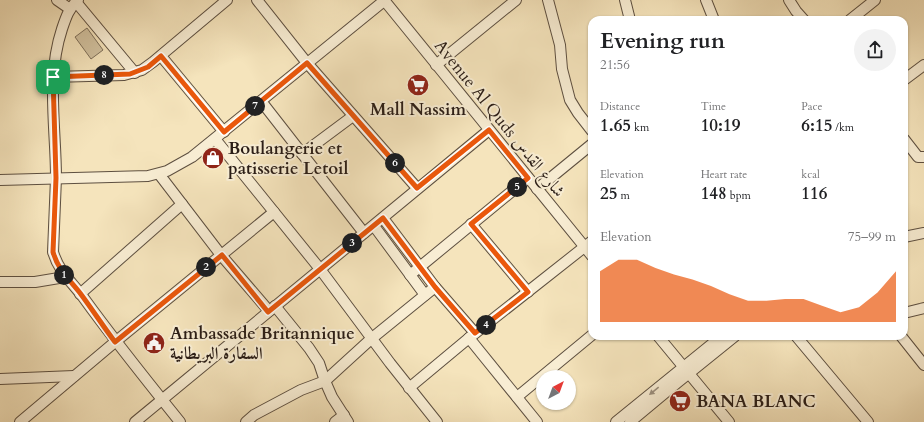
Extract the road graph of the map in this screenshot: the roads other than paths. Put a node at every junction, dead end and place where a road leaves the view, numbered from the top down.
1 (57, 0) edge
2 (227, 0) edge
3 (257, 0) edge
4 (385, 0) edge
5 (516, 0) edge
6 (548, 0) edge
7 (625, 0) edge
8 (706, 0) edge
9 (789, 0) edge
10 (875, 0) edge
11 (75, 3) edge
12 (629, 16) edge
13 (712, 16) edge
14 (800, 16) edge
15 (855, 16) edge
16 (161, 56) junction
17 (307, 63) junction
18 (436, 65) junction
19 (924, 65) edge
20 (135, 72) junction
21 (53, 77) junction
22 (908, 77) edge
23 (261, 101) junction
24 (353, 116) junction
25 (588, 126) edge
26 (489, 130) junction
27 (224, 132) junction
28 (215, 139) junction
29 (908, 144) edge
30 (588, 147) edge
31 (302, 154) junction
32 (924, 157) edge
33 (159, 174) junction
34 (56, 178) junction
35 (528, 178) junction
36 (0, 180) edge
37 (417, 188) junction
38 (537, 189) junction
39 (182, 204) junction
40 (274, 212) junction
41 (383, 218) junction
42 (471, 224) junction
43 (374, 226) junction
44 (364, 233) junction
45 (924, 233) edge
46 (908, 236) edge
47 (588, 244) edge
48 (222, 255) junction
49 (420, 267) junction
50 (320, 269) junction
51 (410, 275) junction
52 (66, 277) junction
53 (0, 282) edge
54 (435, 287) junction
55 (528, 292) junction
56 (80, 294) junction
57 (425, 295) junction
58 (924, 308) edge
59 (272, 309) junction
60 (908, 311) edge
61 (472, 336) junction
62 (588, 338) edge
63 (371, 339) junction
64 (661, 340) edge
65 (718, 340) edge
66 (730, 340) edge
67 (799, 340) edge
68 (904, 340) edge
69 (115, 342) junction
70 (924, 365) edge
71 (686, 370) junction
72 (74, 376) junction
73 (0, 379) edge
74 (325, 381) junction
75 (409, 388) junction
76 (517, 397) junction
77 (162, 399) junction
78 (346, 418) edge
79 (435, 421) edge
80 (20, 422) edge
81 (134, 422) edge
82 (180, 422) edge
83 (246, 422) edge
84 (335, 422) edge
85 (537, 422) edge
86 (616, 422) edge
87 (630, 422) edge
88 (729, 422) edge
89 (868, 422) edge

1 - 11 street
2 - 16 street
3 - 17 street
4 - 17 street
4 - 18 street, Avenue Al Quds شارع القدس
5 - 18 street
6 - 25 street
7 - 12 street
8 - 13 street
9 - 14 street
10 - 15 street
11 - 20 street
11 - 21 street
16 - 20 street
16 - 27 street
17 - 23 street
17 - 24 street
18 - 26 street, Avenue Al Quds شارع القدس
19 - 22 street
20 - 21 street
21 - 34 street
23 - 27 street
23 - 31 street
24 - 31 street
24 - 37 street
26 - 35 street, Avenue Al Quds شارع القدس
26 - 37 street
27 - 28 street
28 - 33 street
28 - 40 street
29 - 32 street
30 - 38 street
31 - 44 street
33 - 34 street
33 - 39 street
34 - 36 street
34 - 52 street
35 - 38 street, Avenue Al Quds شارع القدس
35 - 42 street
37 - 41 street
38 - 47 street, Avenue Al Quds شارع القدس
39 - 48 street
39 - 56 street
40 - 48 street
40 - 50 street
41 - 43 street
41 - 49 street
42 - 49 street
42 - 55 street
43 - 44 street
43 - 51 street
44 - 50 street
45 - 46 street
47 - 55 street
48 - 59 street
48 - 69 street
49 - 51 street
49 - 54 street
50 - 59 street
50 - 63 street
51 - 57 street
52 - 53 street
52 - 56 street
54 - 57 street
54 - 61 street
55 - 61 street
56 - 69 street
57 - 63 street
58 - 60 street
59 - 74 street
59 - 77 street
61 - 75 street
61 - 76 street
62 - 76 street
63 - 74 street
63 - 75 street
64 - 71 street
65 - 71 street
66 - 71 street
67 - 89 street
68 - 70 street
69 - 72 street
69 - 77 street
71 -> 86 street
71 - 87 street
71 - 88 street
72 - 73 street
72 - 80 street
74 - 78 street
74 - 83 street
75 - 79 street
76 - 85 street
77 - 81 street
77 - 82 street
78 - 84 street

